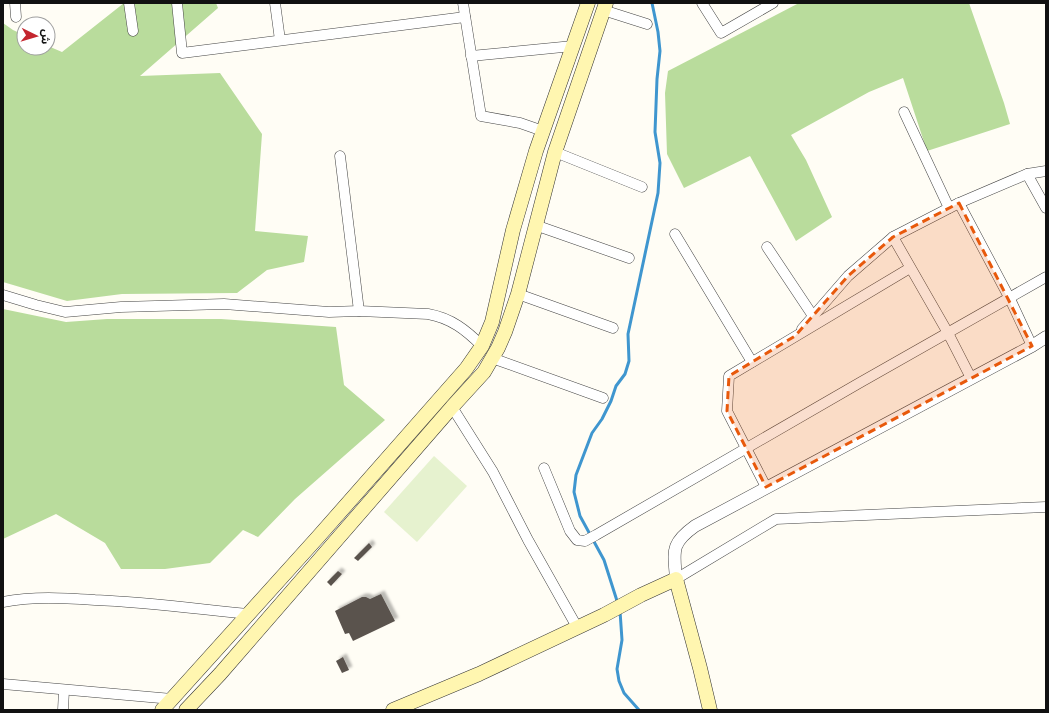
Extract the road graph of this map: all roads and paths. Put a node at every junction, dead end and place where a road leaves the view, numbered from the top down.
1 (15, 3) edge
2 (129, 3) edge
3 (177, 3) edge
4 (275, 3) edge
5 (463, 3) edge
6 (588, 3) edge
7 (702, 3) edge
8 (773, 3) edge
9 (604, 6) edge
10 (16, 17) dead end
11 (465, 17) junction
12 (646, 24) dead end
13 (133, 31) dead end
14 (280, 40) junction
15 (573, 46) junction
16 (471, 56) junction
17 (904, 112) dead end
18 (543, 131) junction
19 (561, 136) junction
20 (555, 152) junction
21 (340, 156) dead end
22 (1046, 171) edge
23 (1027, 174) junction
24 (642, 187) dead end
25 (959, 203) junction
26 (949, 208) junction
27 (1046, 208) edge
28 (535, 225) junction
29 (675, 234) dead end
30 (893, 237) junction
31 (767, 247) dead end
32 (629, 258) dead end
33 (910, 268) junction
34 (1046, 277) edge
35 (518, 294) junction
36 (3, 295) edge
37 (1010, 298) junction
38 (360, 311) junction
39 (813, 316) junction
40 (613, 328) dead end
41 (948, 333) junction
42 (795, 336) junction
43 (1046, 337) edge
44 (482, 346) junction
45 (1032, 346) junction
46 (492, 358) junction
47 (752, 362) junction
48 (971, 378) junction
49 (603, 398) dead end
50 (452, 407) junction
51 (746, 449) junction
52 (544, 468) dead end
53 (766, 487) junction
54 (1046, 506) edge
55 (318, 537) junction
56 (329, 549) junction
57 (676, 579) junction
58 (3, 602) edge
59 (248, 614) junction
60 (577, 627) junction
61 (3, 684) edge
62 (64, 690) junction
63 (172, 699) junction
64 (63, 710) edge
65 (162, 710) edge
66 (186, 710) edge
67 (393, 710) edge
68 (710, 710) edge

1 - 10 street
2 - 13 street
3 - 14 street
4 - 14 street
5 - 11 street
6 - 15 main road
7 - 8 street
9 - 12 street
9 - 19 main road
11 - 14 street
11 - 16 street
15 - 16 street
15 - 18 main road
16 - 18 street
17 - 26 street
18 - 19 main road
18 - 44 main road
19 - 20 main road
20 - 24 street
20 - 28 main road
21 - 38 street
22 - 23 street
23 - 25 street
23 - 27 street
25 - 26 street
25 - 37 street
26 - 30 street
28 - 32 street
28 - 35 main road
29 - 47 street
30 - 33 street
30 - 39 street
31 - 39 street
33 - 41 street
33 - 42 street
34 - 37 street
35 - 40 street
35 - 46 main road
36 - 38 street
37 - 41 street
37 - 45 street
38 - 44 street
39 - 42 street
41 - 48 street
41 - 51 street
42 - 47 street
43 - 45 street
44 - 55 main road
45 - 48 street
46 - 49 street
46 - 50 main road
47 - 51 street
48 - 53 street
50 - 56 main road
50 - 60 street
51 - 52 street
51 - 53 street
53 - 57 street
54 - 57 street
55 - 56 main road
55 - 59 main road
56 - 66 main road
57 - 60 main road
57 - 68 main road
58 - 59 street
59 - 63 main road
60 - 67 main road
61 - 62 street
62 - 63 street
62 - 64 street
63 - 65 main road

